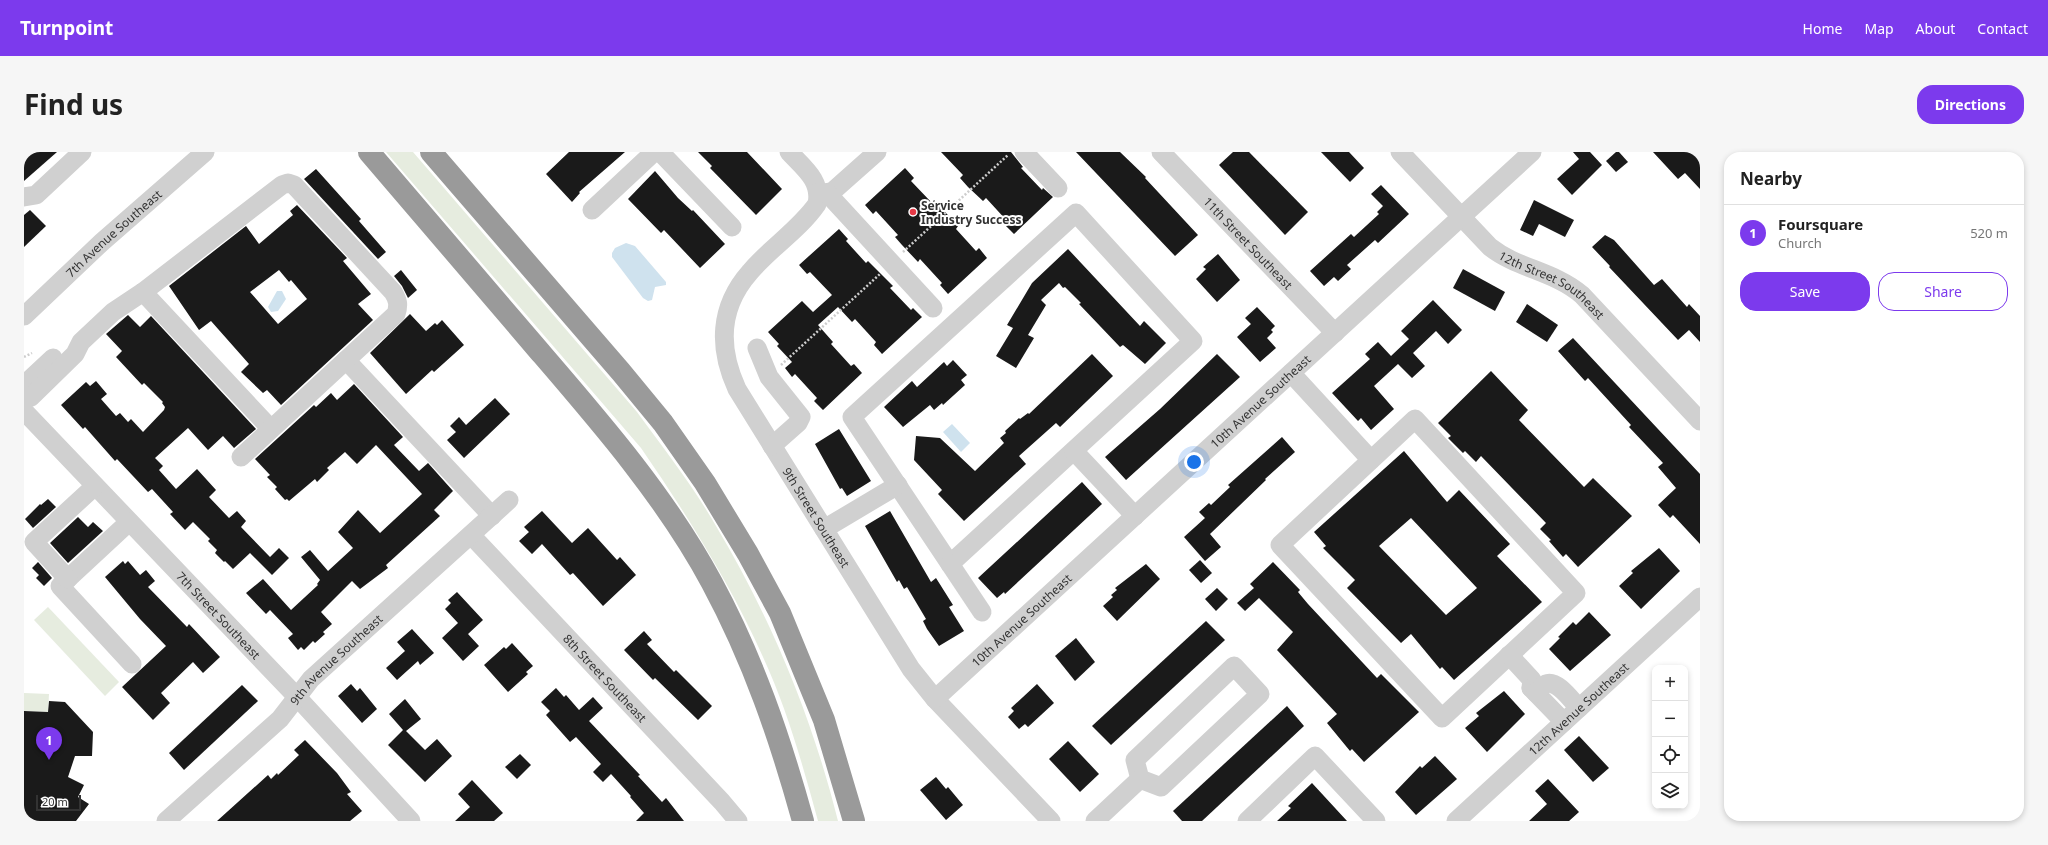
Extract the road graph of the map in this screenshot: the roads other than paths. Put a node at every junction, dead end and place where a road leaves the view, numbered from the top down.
1 (82, 152) edge
2 (206, 152) edge
3 (356, 152) edge
4 (369, 152) edge
5 (432, 152) edge
6 (445, 152) edge
7 (654, 152) edge
8 (660, 152) edge
9 (789, 152) edge
10 (877, 152) edge
11 (1024, 152) edge
12 (1400, 152) edge
13 (1532, 152) edge
14 (1168, 154) edge
15 (1058, 188) dead end
16 (823, 192) junction
17 (24, 197) edge
18 (592, 210) dead end
19 (1462, 217) junction
20 (732, 227) dead end
21 (511, 244) junction
22 (477, 279) junction
23 (143, 292) junction
24 (933, 308) dead end
25 (24, 316) edge
26 (1335, 333) junction
27 (81, 342) junction
28 (757, 348) dead end
29 (346, 360) junction
30 (1291, 373) junction
31 (24, 384) edge
32 (24, 399) edge
33 (24, 412) edge
34 (1700, 421) edge
35 (271, 429) junction
36 (772, 446) junction
37 (1074, 451) junction
38 (241, 457) dead end
39 (1372, 460) junction
40 (898, 485) junction
41 (95, 486) junction
42 (509, 500) dead end
43 (492, 516) junction
44 (1134, 516) junction
45 (129, 522) junction
46 (824, 529) junction
47 (471, 535) junction
48 (29, 539) edge
49 (950, 564) junction
50 (68, 579) junction
51 (1700, 597) edge
52 (982, 612) dead end
53 (1505, 659) junction
54 (132, 664) dead end
55 (1534, 690) junction
56 (298, 698) junction
57 (935, 699) junction
58 (1579, 708) junction
59 (1564, 722) junction
60 (1140, 779) junction
61 (1458, 820) edge
62 (166, 821) edge
63 (411, 821) edge
64 (738, 821) edge
65 (803, 821) edge
66 (854, 821) edge
67 (1050, 821) edge
68 (1095, 821) edge
69 (1246, 821) edge
70 (1376, 821) edge

1 - 17 street
2 - 25 street, 7th Avenue Southeast
3 - 22 highway
4 - 22 highway
5 - 21 highway
6 - 21 highway
7 - 18 street
8 - 20 street
9 - 16 street
10 - 16 street
11 - 15 street
12 - 19 street, 12th Street Southeast
13 - 19 street, 10th Avenue Southeast
14 - 26 street, 11th Street Southeast
16 - 24 street
16 - 36 street, 9th Street Southeast
19 - 26 street, 10th Avenue Southeast
19 - 34 street, 12th Street Southeast
21 - 66 highway
22 - 65 highway
23 - 27 street
23 - 29 street
23 - 35 street
26 - 30 street, 10th Avenue Southeast
27 - 31 street
27 - 32 street
28 - 36 street
29 - 35 street
29 - 43 street
30 - 39 street
30 - 44 street, 10th Avenue Southeast
33 - 41 street, 7th Street Southeast
35 - 38 street
36 - 46 street, 9th Street Southeast
37 - 40 street
37 - 44 street
37 - 49 street
39 - 53 street
39 - 53 street
40 - 46 street
40 - 49 street
41 - 45 street, 7th Street Southeast
41 - 48 street
42 - 43 street, 9th Avenue Southeast
43 - 47 street, 9th Avenue Southeast
44 - 57 street, 10th Avenue Southeast
45 - 50 street
45 - 56 street, 7th Street Southeast
46 - 57 street, 9th Street Southeast
47 - 56 street, 9th Avenue Southeast
47 - 64 street, 8th Street Southeast
48 - 50 street
49 - 52 street
50 - 54 street
51 - 58 street, 12th Avenue Southeast
53 - 55 street
55 - 58 street
55 - 59 street
56 - 62 street, 9th Avenue Southeast
56 - 63 street, 7th Street Southeast
57 - 67 street, 9th Street Southeast
58 - 59 street, 12th Avenue Southeast
59 - 61 street, 12th Avenue Southeast
60 - 60 street
60 - 68 street
69 - 70 street

